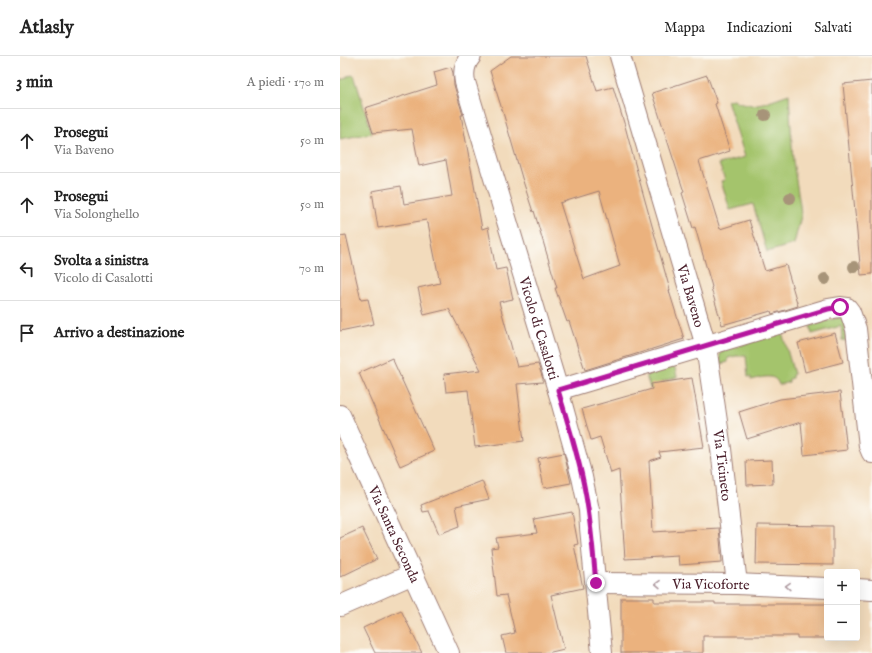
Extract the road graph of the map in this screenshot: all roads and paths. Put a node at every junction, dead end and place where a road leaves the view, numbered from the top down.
1 (470, 56) edge
2 (620, 56) edge
3 (706, 346) junction
4 (558, 390) junction
5 (340, 415) edge
6 (872, 452) edge
7 (413, 574) junction
8 (596, 583) junction
9 (737, 584) junction
10 (824, 588) edge
11 (860, 589) edge
12 (872, 590) edge
13 (340, 606) edge
14 (449, 653) edge
15 (602, 653) edge

1 - 4 street, Vicolo di Casalotti
2 - 3 street, Via Baveno
3 - 4 street
3 - 6 street, Via Baveno
3 - 9 street, Via Ticineto
4 - 8 street, Vicolo di Casalotti
5 - 7 street, Via Santa Seconda
7 - 13 street
7 - 14 street, Via Santa Seconda
9 -> 8 street, Via Vicoforte
8 - 15 street, Vicolo di Casalotti
10 -> 9 street, Via Vicoforte
11 - 12 street

